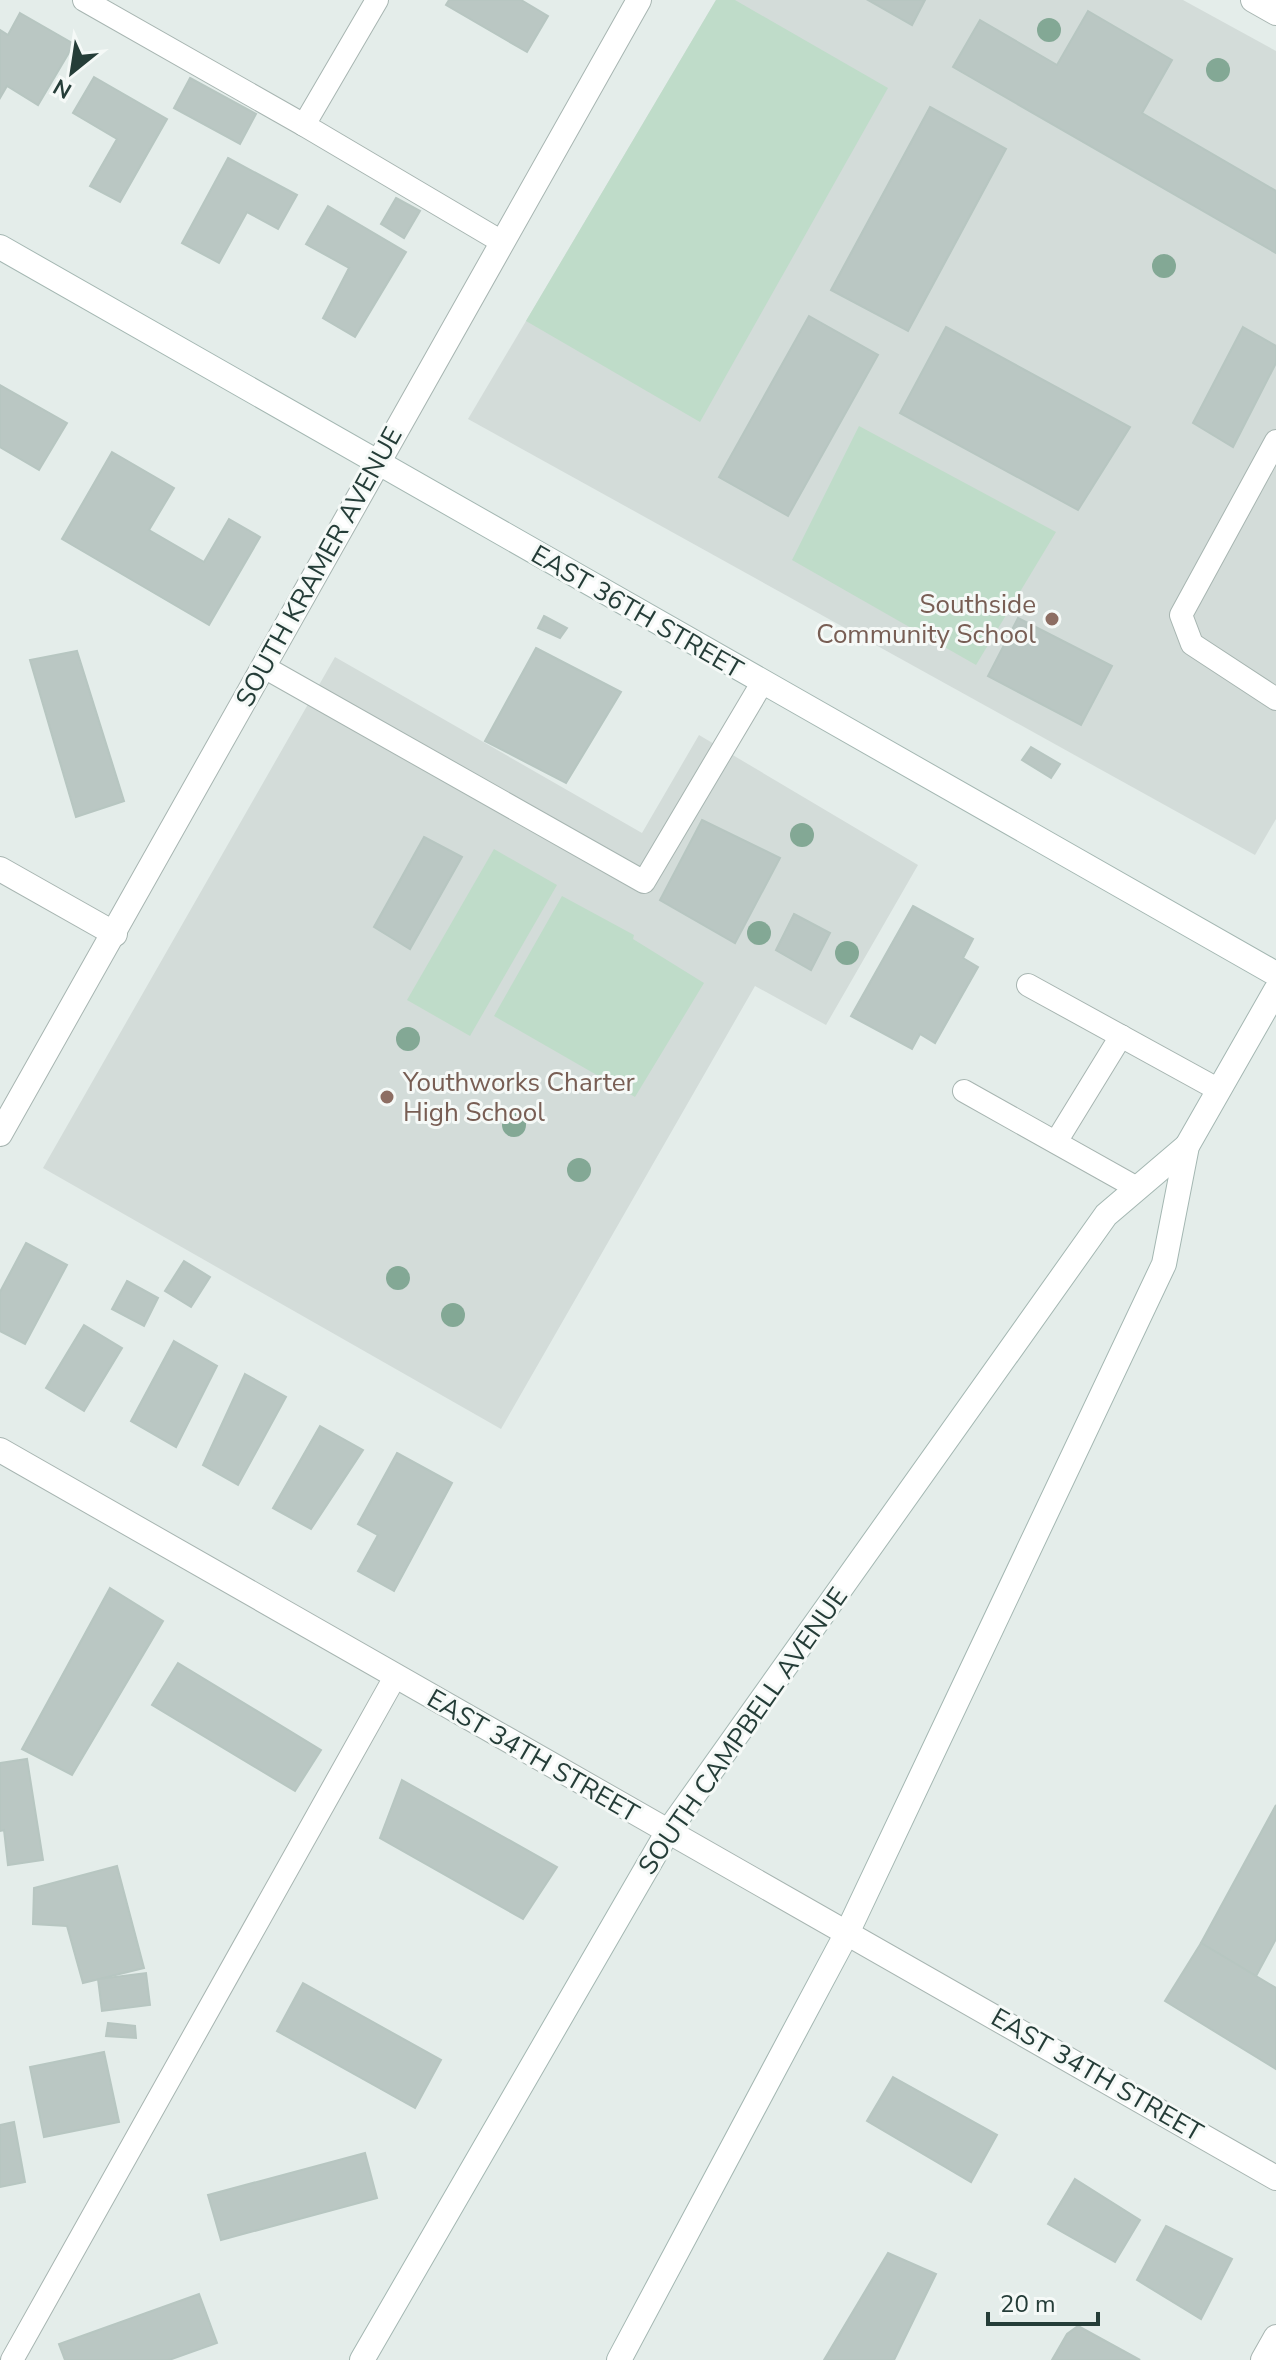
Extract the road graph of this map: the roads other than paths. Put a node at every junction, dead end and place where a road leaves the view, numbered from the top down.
1 (84, 0) edge
2 (377, 0) edge
3 (639, 0) edge
4 (1253, 0) edge
5 (1276, 13) edge
6 (304, 125) junction
7 (502, 242) junction
8 (0, 247) edge
9 (1276, 441) edge
10 (376, 464) junction
11 (264, 667) junction
12 (762, 683) junction
13 (1276, 699) edge
14 (0, 869) edge
15 (115, 934) junction
16 (1276, 974) edge
17 (1028, 985) dead end
18 (1276, 990) edge
19 (1121, 1036) junction
20 (1219, 1090) junction
21 (964, 1091) dead end
22 (0, 1134) edge
23 (1056, 1142) junction
24 (1187, 1146) junction
25 (1137, 1188) junction
26 (0, 1450) edge
27 (395, 1677) junction
28 (667, 1833) junction
29 (848, 1931) junction
30 (1276, 2178) edge
31 (1276, 2337) edge
32 (12, 2360) edge
33 (362, 2360) edge
34 (619, 2360) edge
35 (1263, 2360) edge

1 - 6 lane
2 - 6 lane
3 - 7 street, SOUTH KRAMER AVENUE
4 - 5 street
6 - 7 lane
7 - 10 street, SOUTH KRAMER AVENUE
8 - 10 street, EAST 36TH STREET
9 - 13 lane
10 - 11 street, SOUTH KRAMER AVENUE
10 - 12 street, EAST 36TH STREET
11 - 12 lane
11 - 15 street, SOUTH KRAMER AVENUE
12 - 16 street, EAST 36TH STREET
14 - 15 street
15 - 22 street, SOUTH KRAMER AVENUE
17 - 19 lane
18 - 20 street, SOUTH CAMPBELL AVENUE
19 - 20 lane
19 - 23 lane
20 - 24 street, SOUTH CAMPBELL AVENUE
21 - 23 lane
23 - 25 lane
24 - 25 street, SOUTH CAMPBELL AVENUE
24 - 29 street, SOUTH CAMPBELL AVENUE
25 - 28 street, SOUTH CAMPBELL AVENUE
26 - 27 street, EAST 34TH STREET
27 - 28 street, EAST 34TH STREET
27 - 32 lane
28 - 29 street, EAST 34TH STREET
28 - 33 street, SOUTH CAMPBELL AVENUE
29 - 30 street, EAST 34TH STREET
29 - 34 street, SOUTH CAMPBELL AVENUE
31 - 35 street

